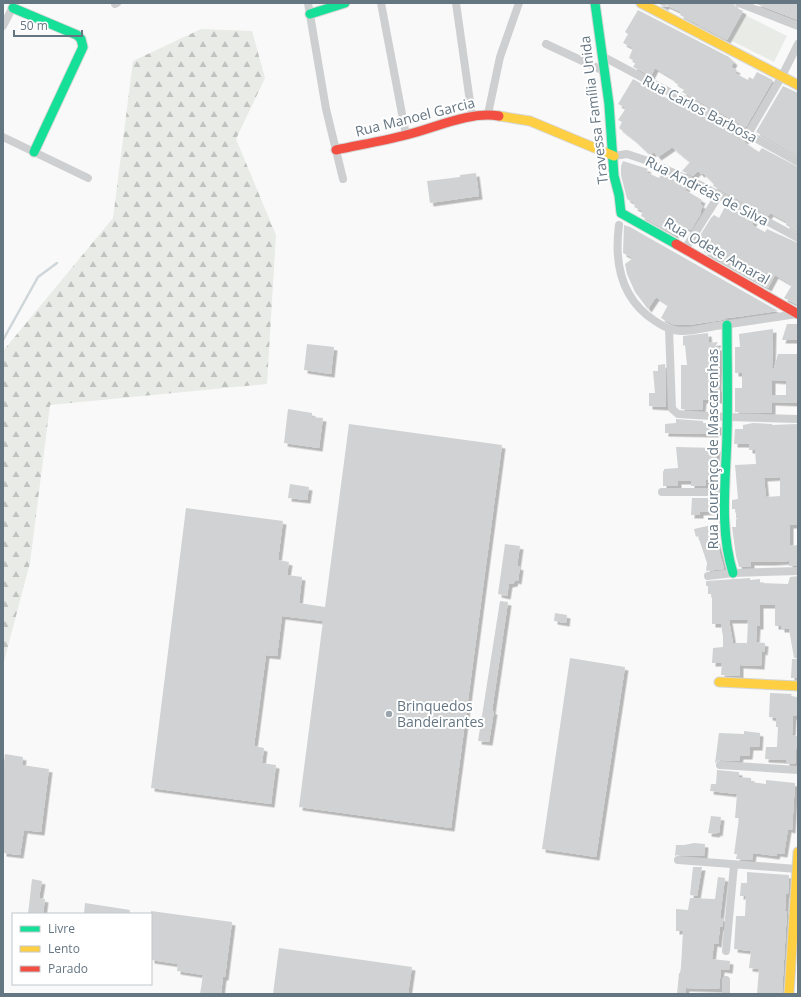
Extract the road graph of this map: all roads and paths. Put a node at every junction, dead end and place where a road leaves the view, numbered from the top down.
1 (308, 3) edge
2 (345, 3) edge
3 (381, 3) edge
4 (456, 3) edge
5 (519, 3) edge
6 (595, 3) edge
7 (641, 3) edge
8 (739, 3) edge
9 (14, 6) edge
10 (310, 14) junction
11 (3, 26) edge
12 (798, 26) edge
13 (546, 44) dead end
14 (798, 44) edge
15 (602, 56) junction
16 (604, 71) junction
17 (782, 76) junction
18 (798, 85) edge
19 (488, 114) junction
20 (472, 116) junction
21 (748, 134) junction
22 (406, 135) junction
23 (3, 137) edge
24 (336, 150) junction
25 (34, 152) junction
26 (614, 156) junction
27 (798, 162) edge
28 (88, 178) dead end
29 (343, 180) dead end
30 (719, 195) junction
31 (621, 212) joint
32 (619, 225) dead end
33 (798, 238) edge
34 (685, 249) junction
35 (798, 314) edge
36 (727, 325) junction
37 (669, 329) junction
38 (727, 417) junction
39 (798, 419) edge
40 (662, 492) dead end
41 (725, 492) junction
42 (798, 571) edge
43 (733, 573) junction
44 (708, 576) dead end
45 (719, 682) dead end
46 (798, 686) edge
47 (720, 765) dead end
48 (798, 770) edge
49 (798, 852) edge
50 (678, 860) dead end
51 (734, 865) junction
52 (798, 869) edge
53 (726, 951) dead end
54 (795, 964) edge
55 (726, 980) dead end
56 (726, 994) edge
57 (789, 994) edge

1 - 10 street
2 - 10 street
3 - 22 street
4 - 20 street
5 - 19 street
6 - 15 street, Travessa Família Unida
7 - 17 street
8 - 12 street
9 - 11 street
9 - 25 street
10 - 24 street
13 - 16 street
14 - 17 street
15 - 16 street, Travessa Família Unida
15 - 21 street, Rua Carlos Barbosa
16 - 26 street, Travessa Família Unida
17 - 18 street
17 - 21 street
19 - 20 street, Rua Manoel Garcia
19 - 26 street, Rua Manoel Garcia
20 - 22 street, Rua Manoel Garcia
21 - 27 street, Rua Carlos Barbosa
22 - 24 street, Rua Manoel Garcia
23 - 25 street
24 - 29 street
25 - 28 street
26 - 30 street, Rua Andréas de Silva
26 - 31 street, Travessa Família Unida
30 - 33 street, Rua Andréas de Silva
30 - 34 street
31 - 34 street, Rua Odete Amaral
32 - 37 street
34 - 35 street, Rua Odete Amaral
35 - 36 street
36 - 37 street
36 - 38 street, Rua Lourenço de Mascarenhas
37 - 38 street
38 - 39 street
38 - 41 street, Rua Lourenço de Mascarenhas
40 - 41 street
41 - 43 street, Rua Lourenço de Mascarenhas
42 - 43 street
43 - 44 street
45 - 46 street
47 - 48 street
49 - 52 street
50 - 51 street
51 - 52 street
51 - 53 street
52 - 54 street
54 - 57 street
55 - 56 street

